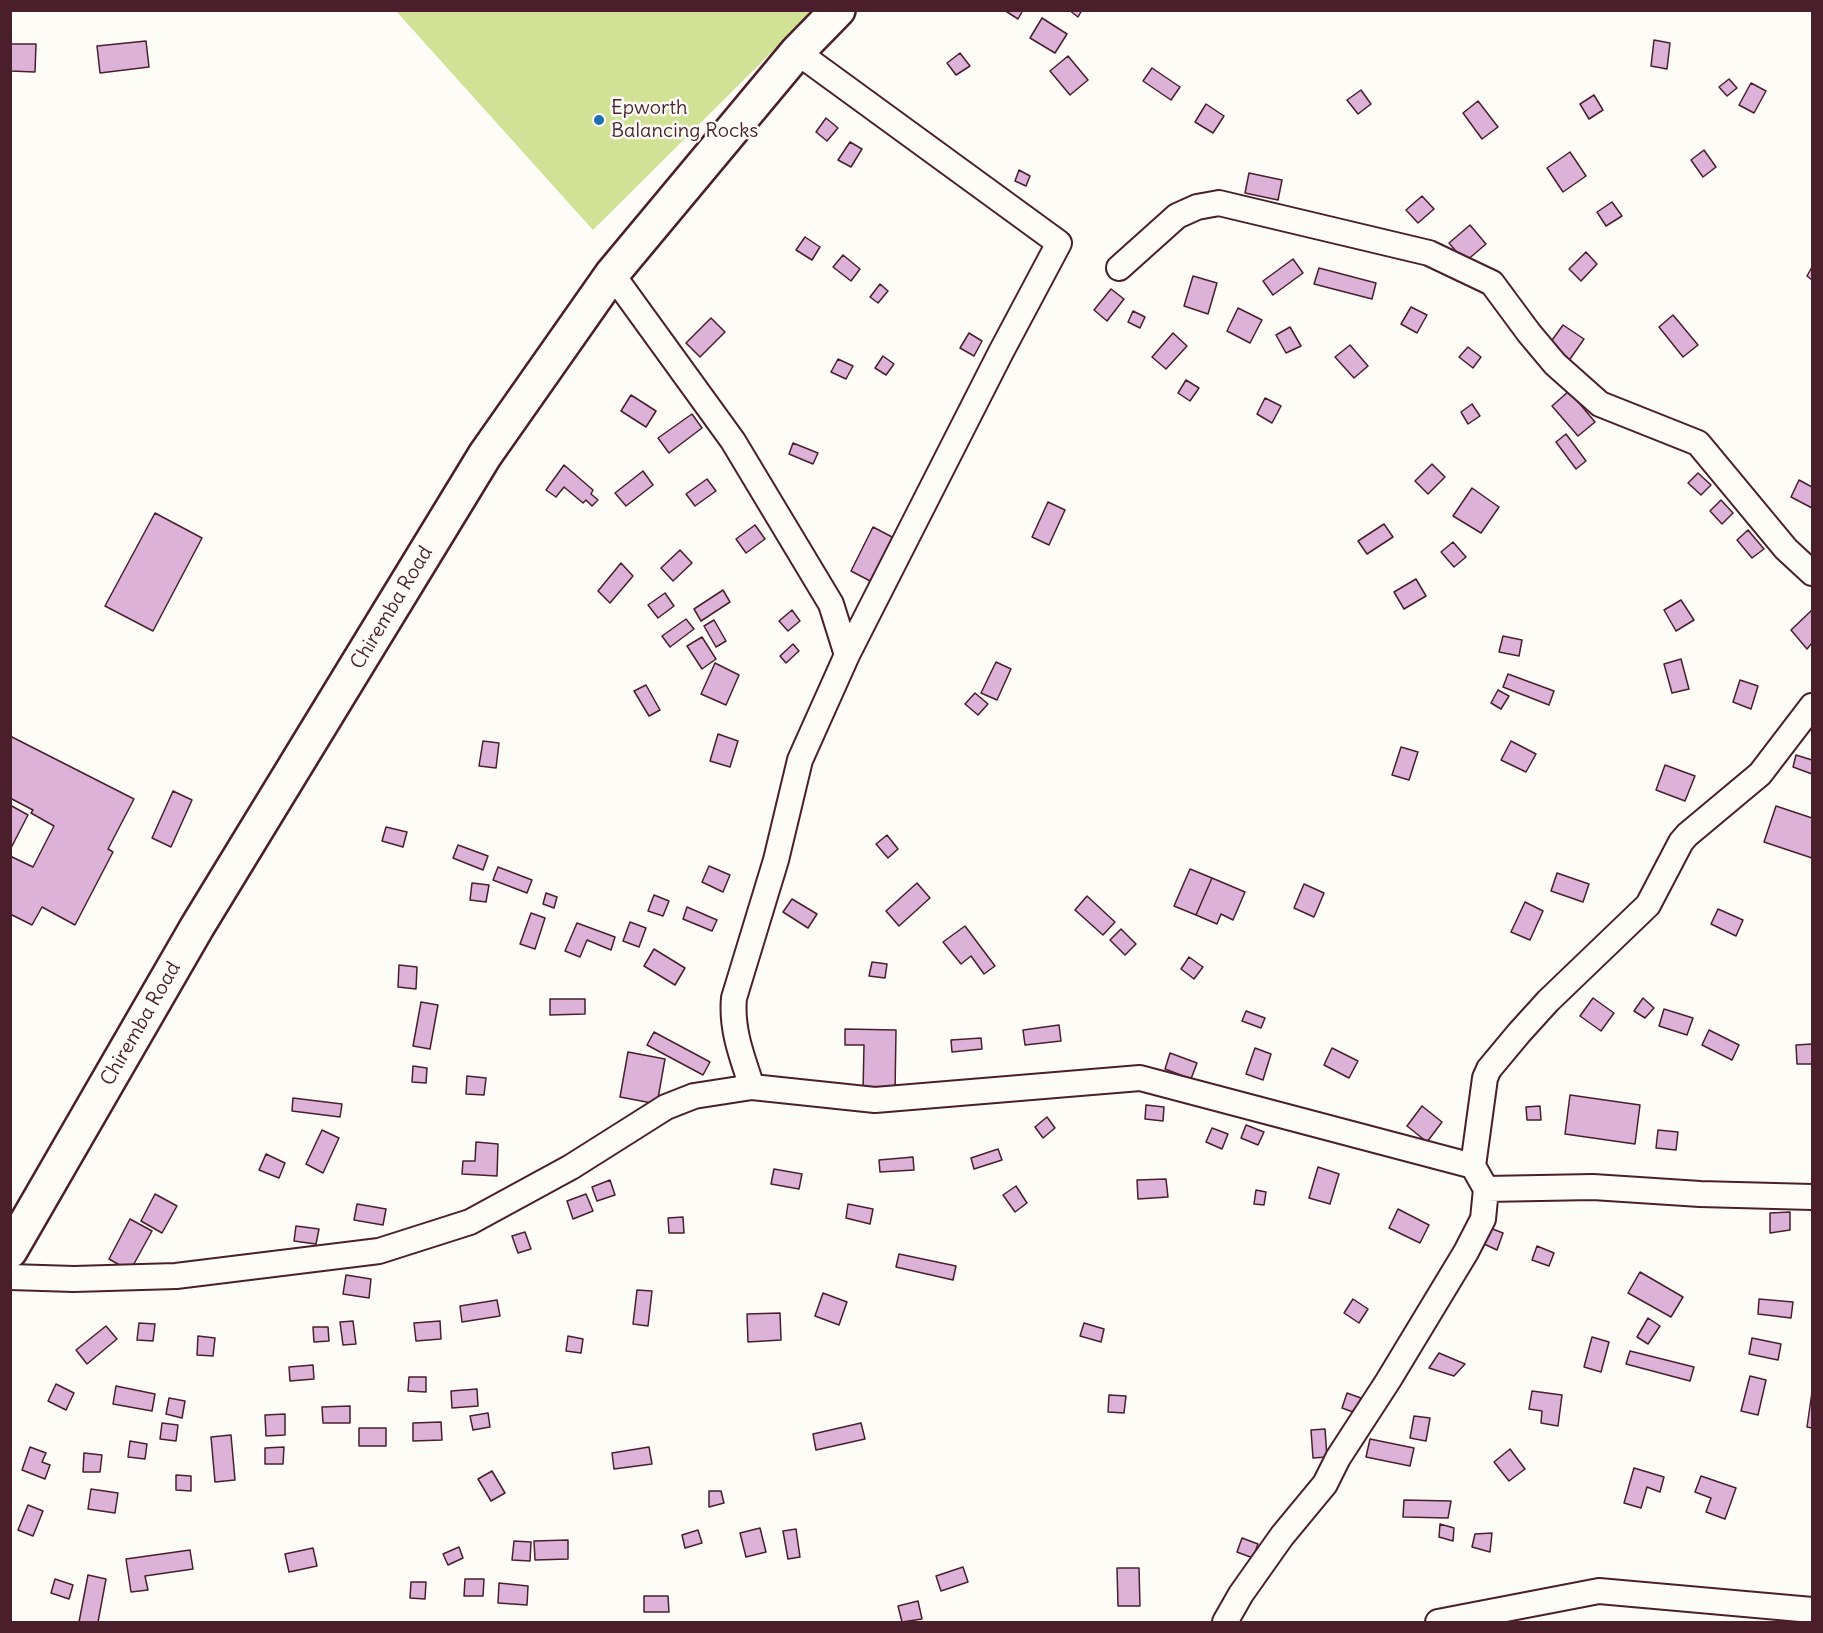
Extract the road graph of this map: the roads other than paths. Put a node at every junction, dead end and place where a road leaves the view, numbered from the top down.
1 (838, 10) edge
2 (797, 52) junction
3 (1119, 268) dead end
4 (612, 274) junction
5 (1812, 573) edge
6 (847, 655) junction
7 (1812, 706) edge
8 (752, 1087) junction
9 (1473, 1167) junction
10 (1486, 1189) junction
11 (1812, 1197) edge
12 (10, 1251) edge
13 (10, 1277) edge
14 (1812, 1610) edge
15 (1225, 1623) edge
16 (1438, 1623) edge

1 - 2 main road, Chiremba Road
2 - 4 main road, Chiremba Road
2 - 6 street
3 - 5 street
4 - 6 street
4 - 12 main road, Chiremba Road
6 - 8 street
7 - 9 street
8 - 9 street
8 - 13 street
9 - 10 street
10 - 11 street
10 - 15 street
14 - 16 street

